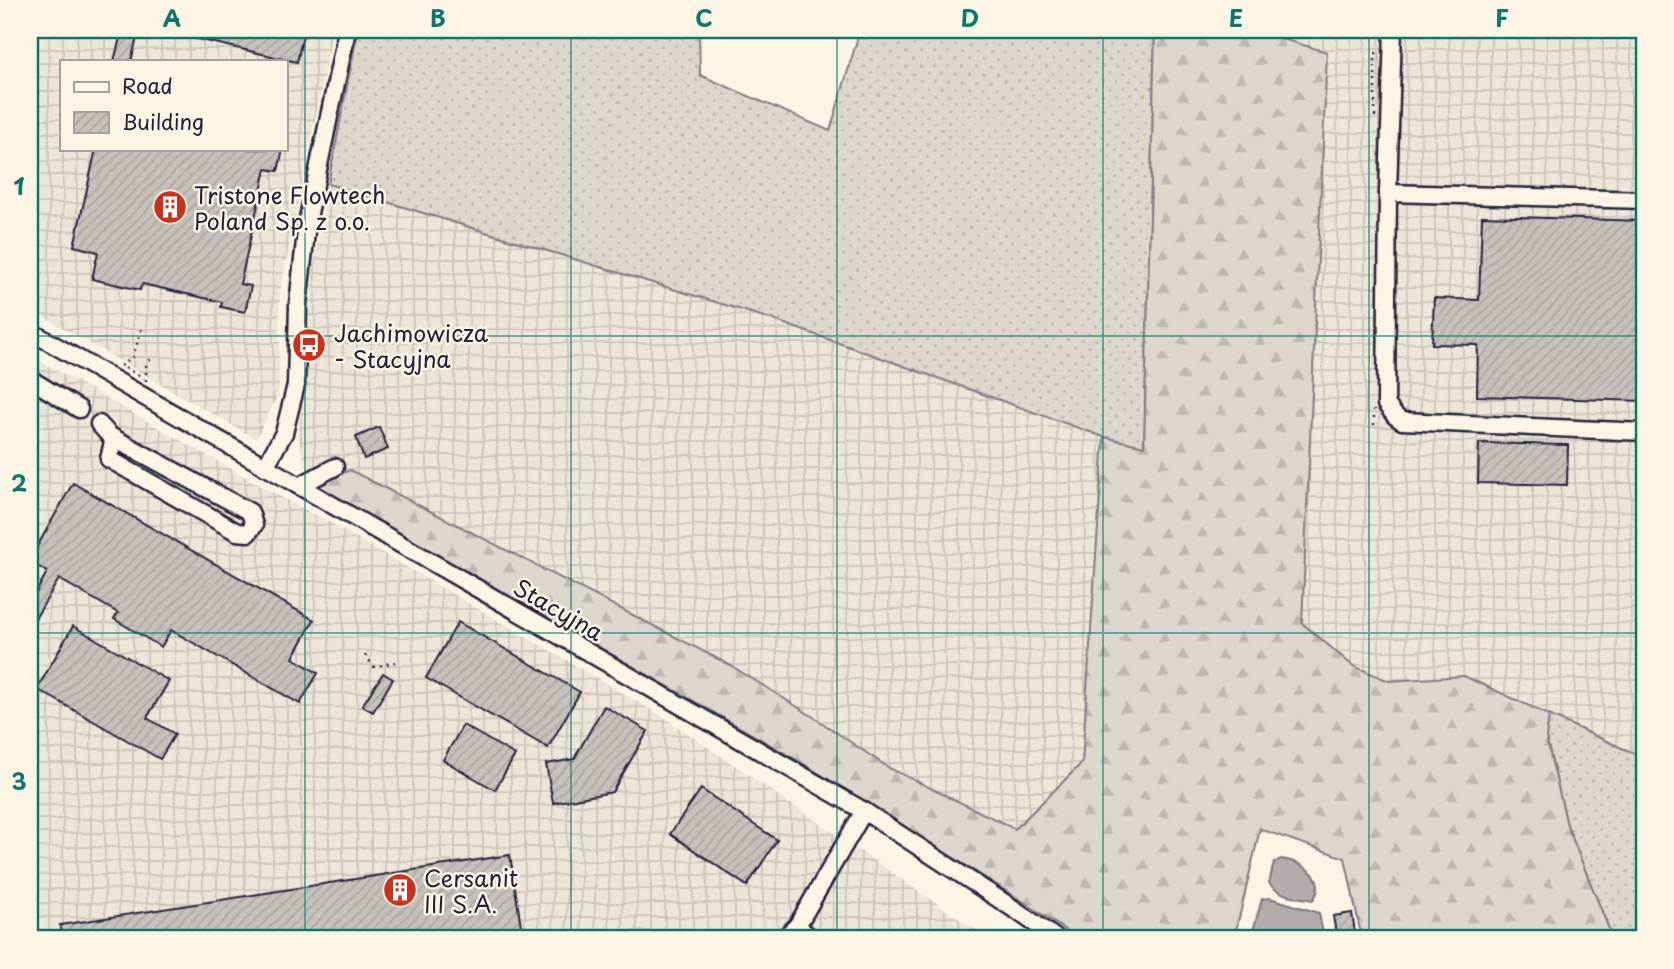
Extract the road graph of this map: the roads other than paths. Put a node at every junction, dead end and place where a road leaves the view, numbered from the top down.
1 (347, 30) edge
2 (1393, 30) edge
3 (1388, 194) junction
4 (1644, 200) edge
5 (30, 331) edge
6 (30, 379) edge
7 (79, 409) dead end
8 (99, 424) dead end
9 (1644, 432) edge
10 (114, 438) junction
11 (265, 467) junction
12 (335, 467) dead end
13 (299, 486) junction
14 (864, 811) junction
15 (797, 926) junction
16 (777, 939) edge
17 (812, 939) edge
18 (1056, 939) edge

1 - 11 street
2 - 3 street
3 - 4 street
3 - 9 street
5 - 11 street, Stacyjna
6 - 7 street
8 - 10 street
10 - 10 street
11 - 13 street, Stacyjna
12 - 13 street
13 - 14 street, Stacyjna
14 - 15 street
14 - 18 street, Stacyjna
15 - 16 street
15 - 17 street

